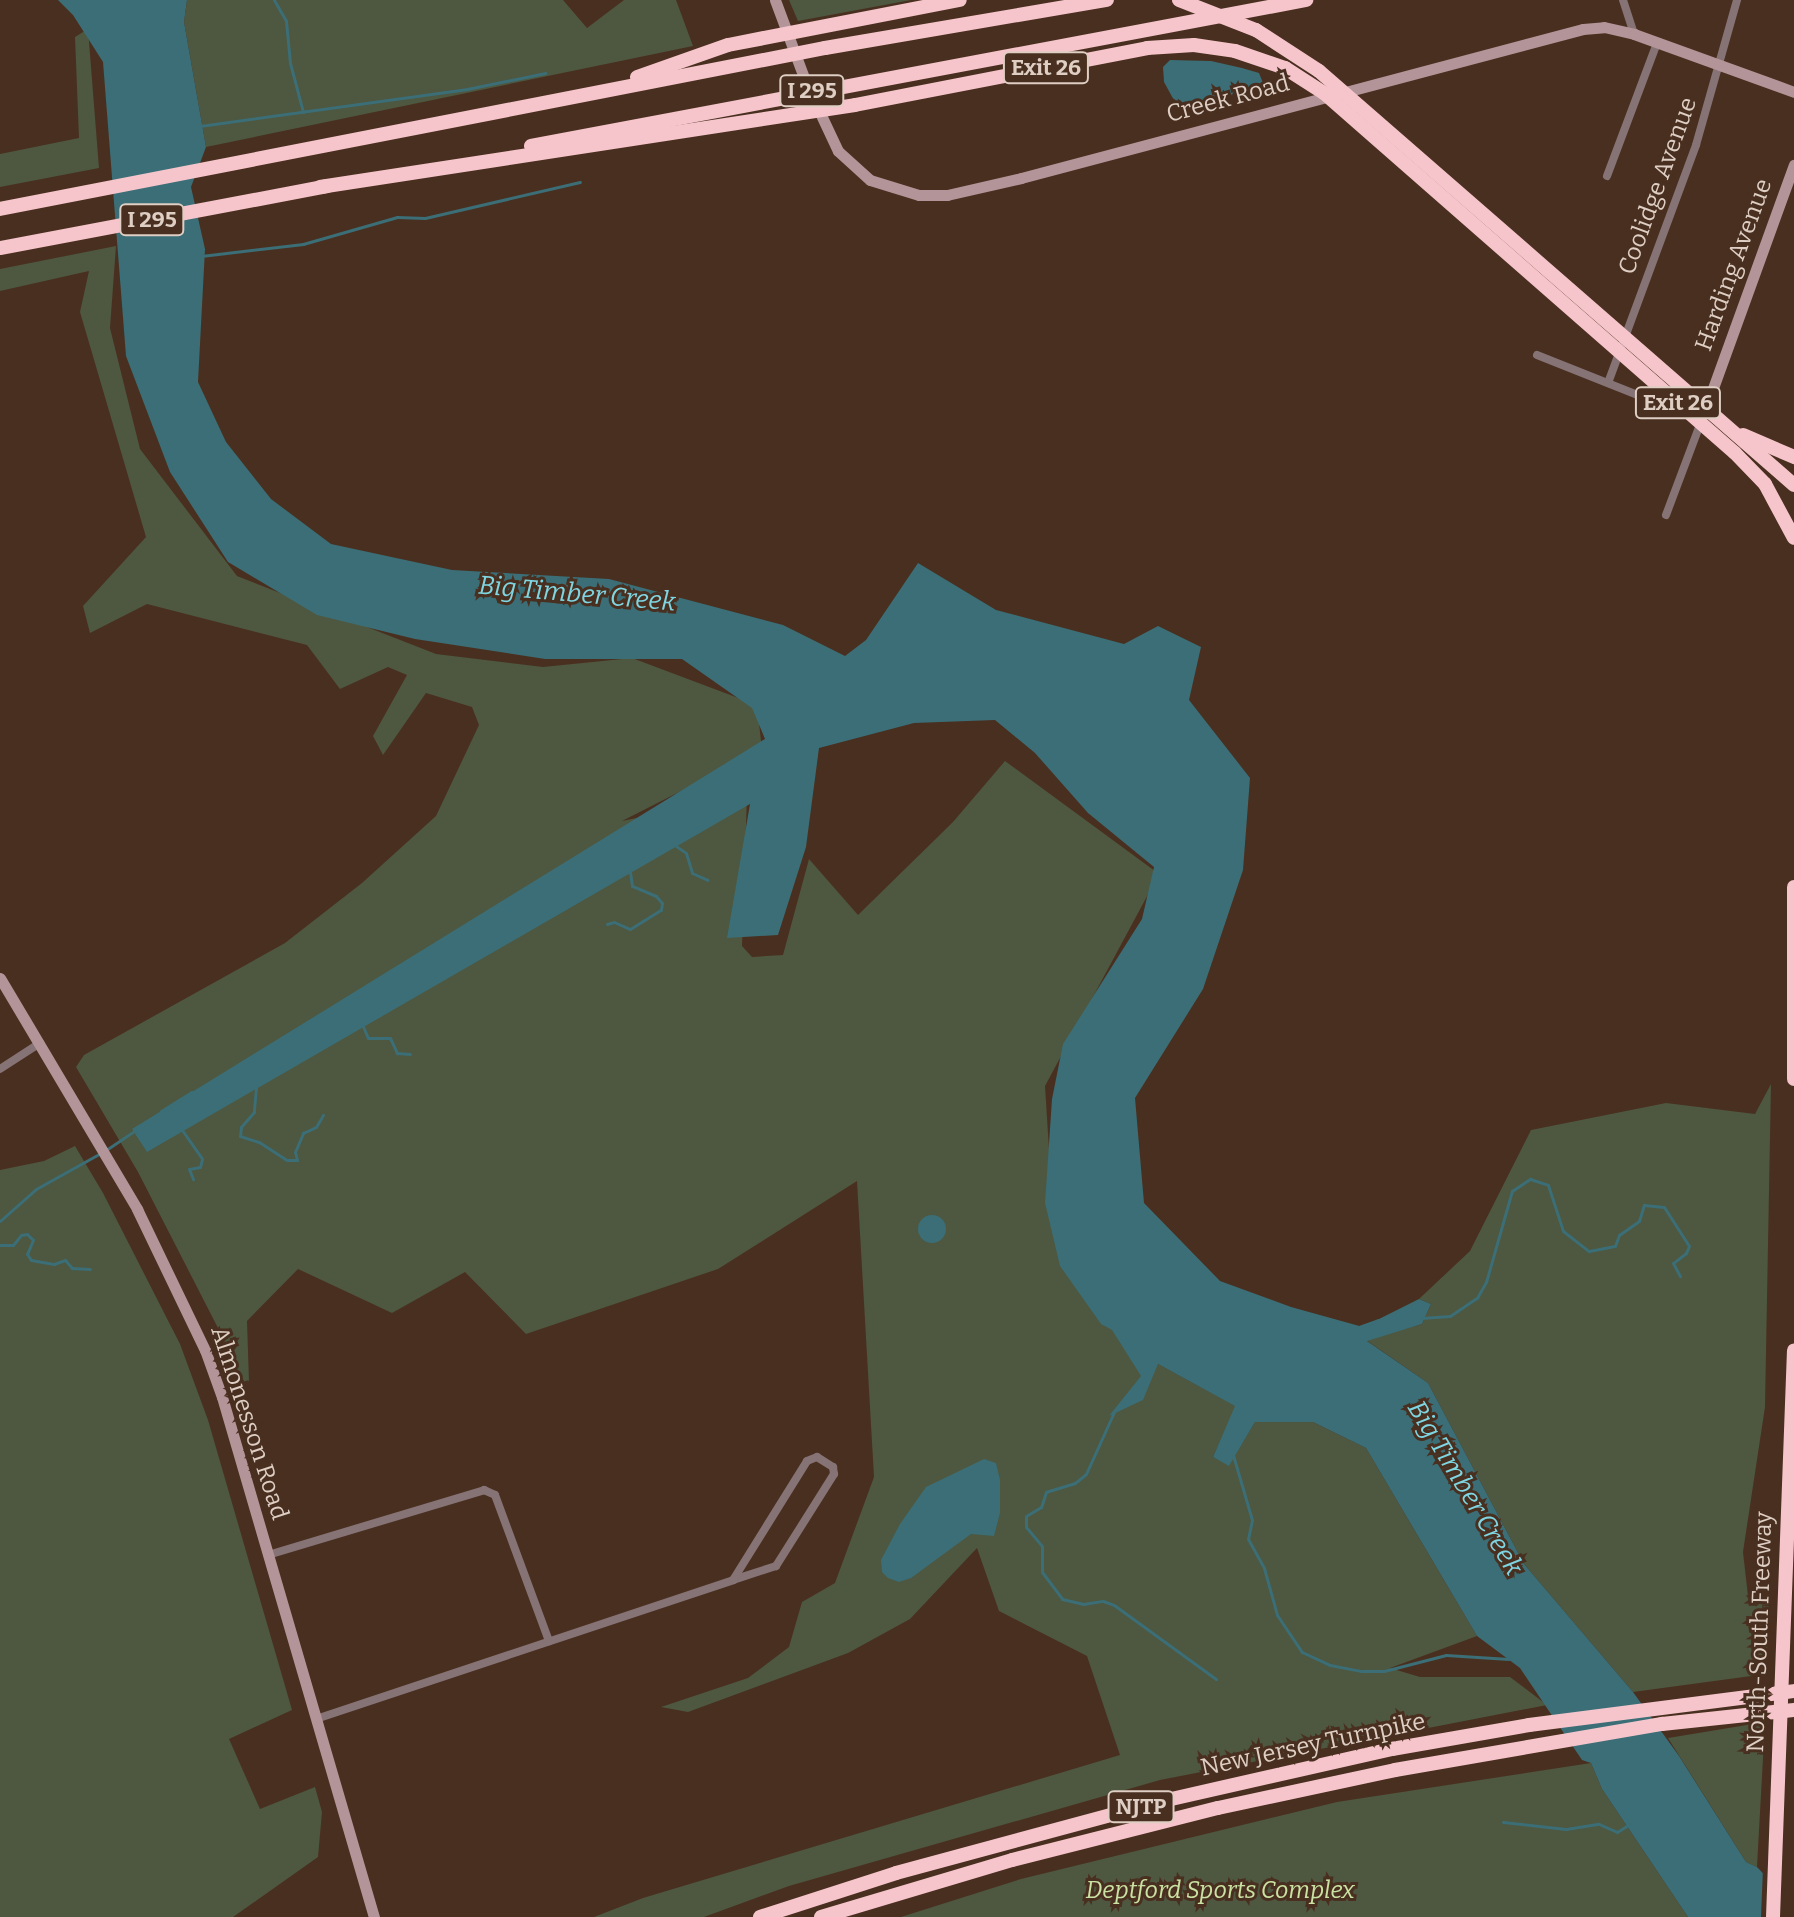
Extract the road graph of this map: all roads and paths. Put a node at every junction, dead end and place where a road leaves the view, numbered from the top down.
1 (960, 0) edge
2 (1107, 0) edge
3 (1179, 0) edge
4 (1306, 0) edge
5 (1623, 0) edge
6 (1737, 0) edge
7 (777, 6) edge
8 (1634, 34) junction
9 (1657, 43) junction
10 (1721, 66) junction
11 (1794, 92) edge
12 (568, 97) junction
13 (1794, 165) edge
14 (1607, 176) dead end
15 (320, 187) junction
16 (0, 209) edge
17 (0, 248) edge
18 (1537, 355) dead end
19 (1608, 383) junction
20 (1701, 420) junction
21 (1761, 441) junction
22 (1794, 447) edge
23 (1794, 457) edge
24 (1794, 485) edge
25 (1666, 515) dead end
26 (1794, 538) edge
27 (1794, 887) edge
28 (0, 978) edge
29 (40, 1043) junction
30 (0, 1069) edge
31 (1794, 1079) edge
32 (1794, 1350) edge
33 (268, 1555) junction
34 (733, 1580) junction
35 (549, 1641) junction
36 (1794, 1691) edge
37 (1794, 1710) edge
38 (316, 1719) junction
39 (374, 1917) edge
40 (760, 1917) edge
41 (821, 1917) edge
42 (1773, 1917) edge

1 - 12 highway
2 - 12 highway, I 295
3 - 24 highway
4 - 15 highway, I 295
5 - 8 street
6 - 10 street, Coolidge Avenue
7 - 8 main road, Creek Road
8 - 9 main road, Creek Road
9 - 10 main road, Creek Road
9 - 14 street
10 - 11 main road, Creek Road
10 - 19 street, Coolidge Avenue
12 - 16 highway, I 295
13 - 20 main road, Harding Avenue
15 - 17 highway, I 295
15 - 26 highway, Exit 26
18 - 19 street
19 - 20 street
20 - 21 highway
20 - 25 street, Harding Avenue
21 - 22 highway
21 - 23 highway
27 - 31 highway
28 - 29 main road, Almonesson Road
29 - 30 street
29 - 33 main road, Almonesson Road
32 - 42 highway, North-South Freeway
33 - 35 street
33 - 38 main road, Almonesson Road
34 - 34 street
34 - 35 street
35 - 38 street
36 - 40 highway, New Jersey Turnpike / NJTP
37 - 41 highway, New Jersey Turnpike / NJTP
38 - 39 main road, Almonesson Road

